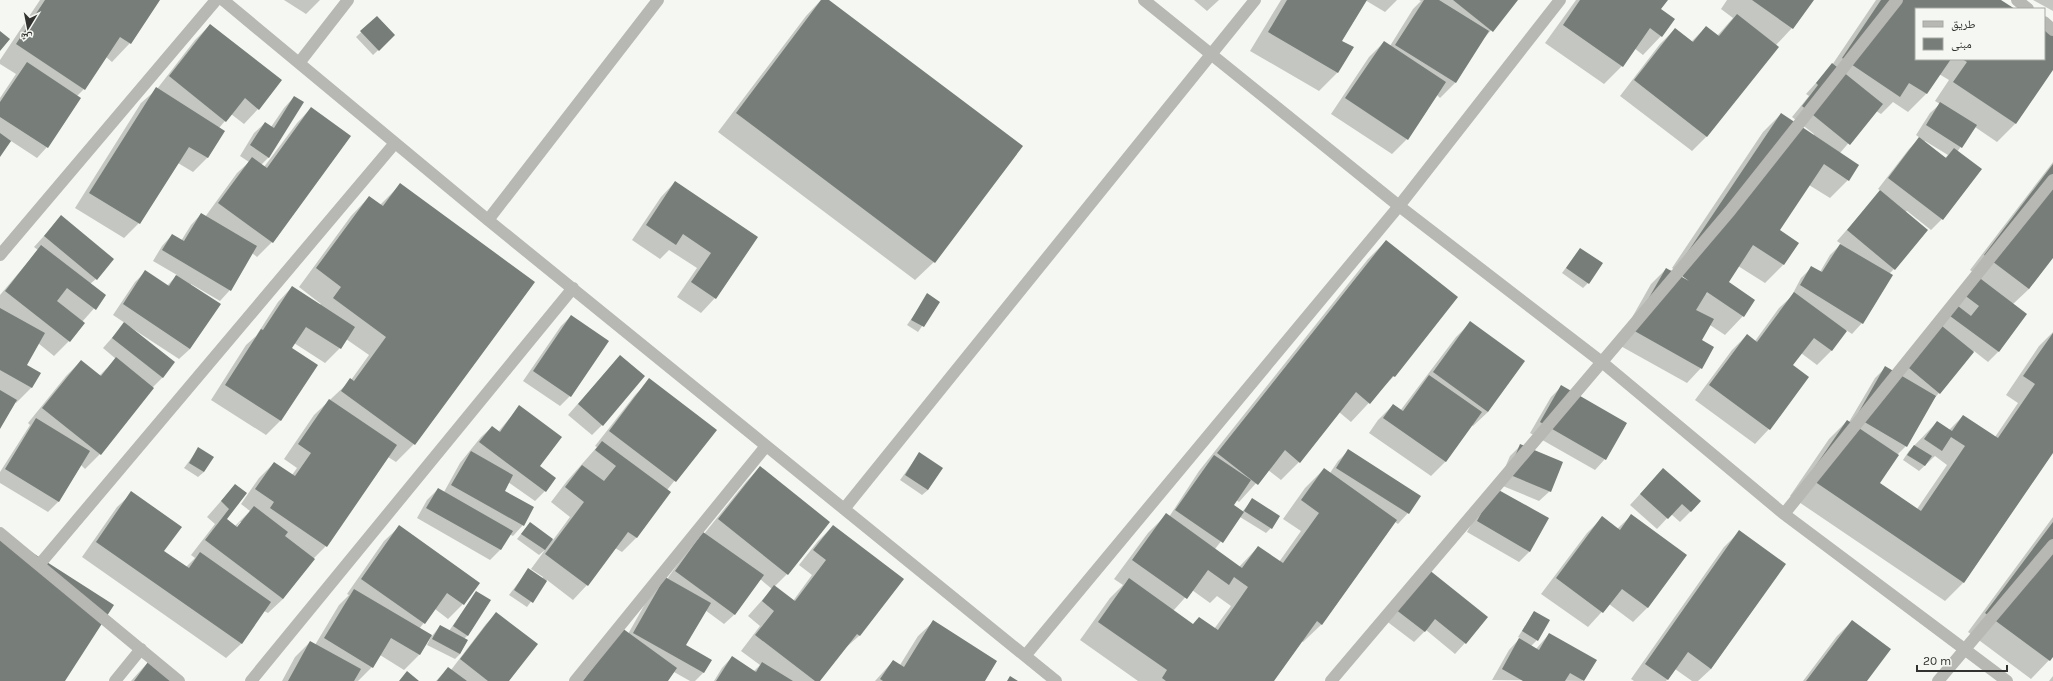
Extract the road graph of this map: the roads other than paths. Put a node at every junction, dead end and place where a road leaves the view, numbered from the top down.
1 (216, 0) edge
2 (223, 0) edge
3 (348, 0) edge
4 (658, 0) edge
5 (1144, 0) edge
6 (1255, 0) edge
7 (1560, 0) edge
8 (1897, 0) edge
9 (2017, 0) edge
10 (2027, 8) edge
11 (2045, 23) edge
12 (2053, 30) edge
13 (1211, 54) junction
14 (298, 63) junction
15 (395, 143) junction
16 (2053, 180) edge
17 (1399, 206) junction
18 (488, 220) junction
19 (0, 256) edge
20 (573, 288) junction
21 (1603, 363) junction
22 (766, 446) junction
23 (844, 509) junction
24 (1784, 514) junction
25 (0, 533) edge
26 (2053, 545) edge
27 (39, 565) junction
28 (141, 649) junction
29 (1965, 650) junction
30 (1025, 656) junction
31 (115, 681) edge
32 (180, 681) edge
33 (250, 681) edge
34 (576, 681) edge
35 (1056, 681) edge
36 (1331, 681) edge
37 (1938, 681) edge
38 (2007, 681) edge

1 - 19 street
2 - 14 street
3 - 14 street
4 - 18 street
5 - 13 street
6 - 13 street
7 - 17 street
8 - 21 street
9 - 10 street
11 - 12 street
13 - 17 street
13 - 23 street
14 - 15 street
15 - 18 street
15 - 27 street
16 - 24 street
17 - 21 street
17 - 30 street
18 - 20 street
20 - 22 street
20 - 33 street
21 - 24 street
21 - 36 street
22 - 23 street
22 - 34 street
23 - 30 street
24 - 29 street
25 - 27 street
26 - 29 street
27 - 28 street
28 - 31 street
28 - 32 street
29 - 37 street
29 - 38 street
30 - 35 street

